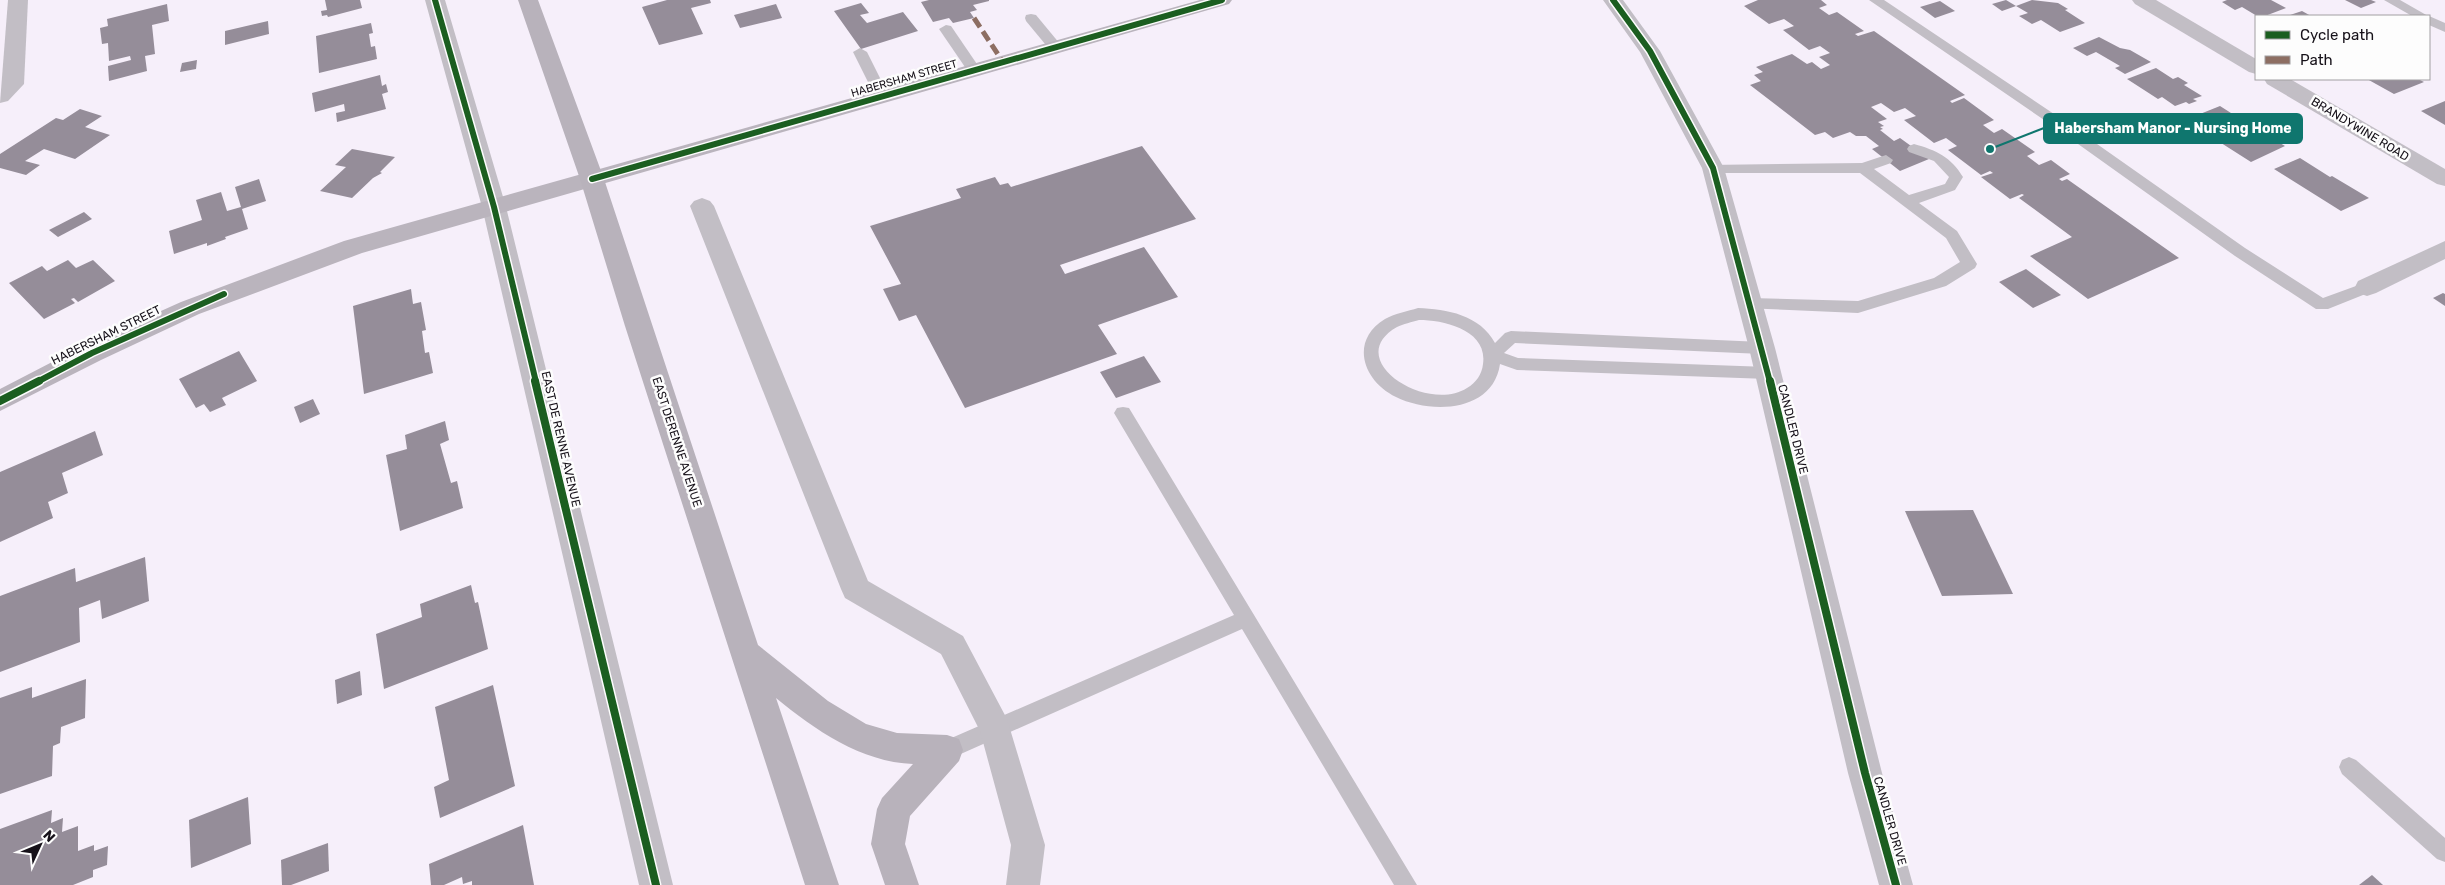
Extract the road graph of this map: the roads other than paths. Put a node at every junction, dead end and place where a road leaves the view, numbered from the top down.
1 (18, 0) edge
2 (436, 0) edge
3 (528, 0) edge
4 (1222, 0) edge
5 (1614, 0) edge
6 (1875, 0) edge
7 (2142, 0) edge
8 (2390, 0) edge
9 (2420, 15) edge
10 (1031, 18) dead end
11 (2430, 20) edge
12 (2445, 28) edge
13 (946, 29) dead end
14 (1055, 47) junction
15 (860, 52) dead end
16 (2255, 67) edge
17 (974, 70) junction
18 (2277, 80) edge
19 (0, 96) edge
20 (882, 96) junction
21 (1914, 149) dead end
22 (1886, 160) dead end
23 (1713, 168) junction
24 (1863, 168) junction
25 (592, 179) junction
26 (2445, 179) edge
27 (1908, 201) junction
28 (702, 206) dead end
29 (494, 207) junction
30 (2445, 249) edge
31 (2367, 287) joint
32 (1749, 304) junction
33 (1642, 343) junction
34 (1492, 355) junction
35 (1765, 360) junction
36 (1644, 369) junction
37 (0, 401) edge
38 (1124, 412) dead end
39 (1246, 618) junction
40 (747, 654) junction
41 (996, 729) junction
42 (947, 750) junction
43 (2349, 767) dead end
44 (2445, 852) edge
45 (656, 885) edge
46 (822, 885) edge
47 (902, 885) edge
48 (1023, 885) edge
49 (1406, 885) edge
50 (1896, 885) edge

1 - 19 street
2 - 29 street, EAST DE RENNE AVENUE
3 - 25 highway, EAST DERENNE AVENUE
4 - 14 street, HABERSHAM STREET
5 - 23 street, CANDLER DRIVE
6 - 31 lane
7 - 16 street
8 - 9 lane
10 - 14 lane
11 - 12 lane
13 - 17 lane
14 - 17 street, HABERSHAM STREET
15 - 20 lane
17 - 20 street, HABERSHAM STREET
18 - 26 street, BRANDYWINE ROAD
20 - 25 street, HABERSHAM STREET
21 - 27 lane
22 - 24 lane
23 - 24 lane
23 - 32 street, CANDLER DRIVE
24 - 27 lane
25 - 29 street, HABERSHAM STREET
25 - 40 highway, EAST DERENNE AVENUE
27 - 32 lane
28 - 41 street
29 - 37 street, HABERSHAM STREET
29 - 45 street, EAST DE RENNE AVENUE
30 - 31 street
32 - 35 street, CANDLER DRIVE
33 - 34 lane
33 - 35 lane
33 - 36 lane
34 - 34 lane
34 - 36 lane
35 - 36 lane
35 - 50 street, CANDLER DRIVE
38 - 39 lane
39 - 41 lane
39 - 49 lane
40 - 42 highway
40 - 46 highway, EAST DERENNE AVENUE
41 - 42 lane
41 - 48 street
42 - 47 highway
43 - 44 lane

